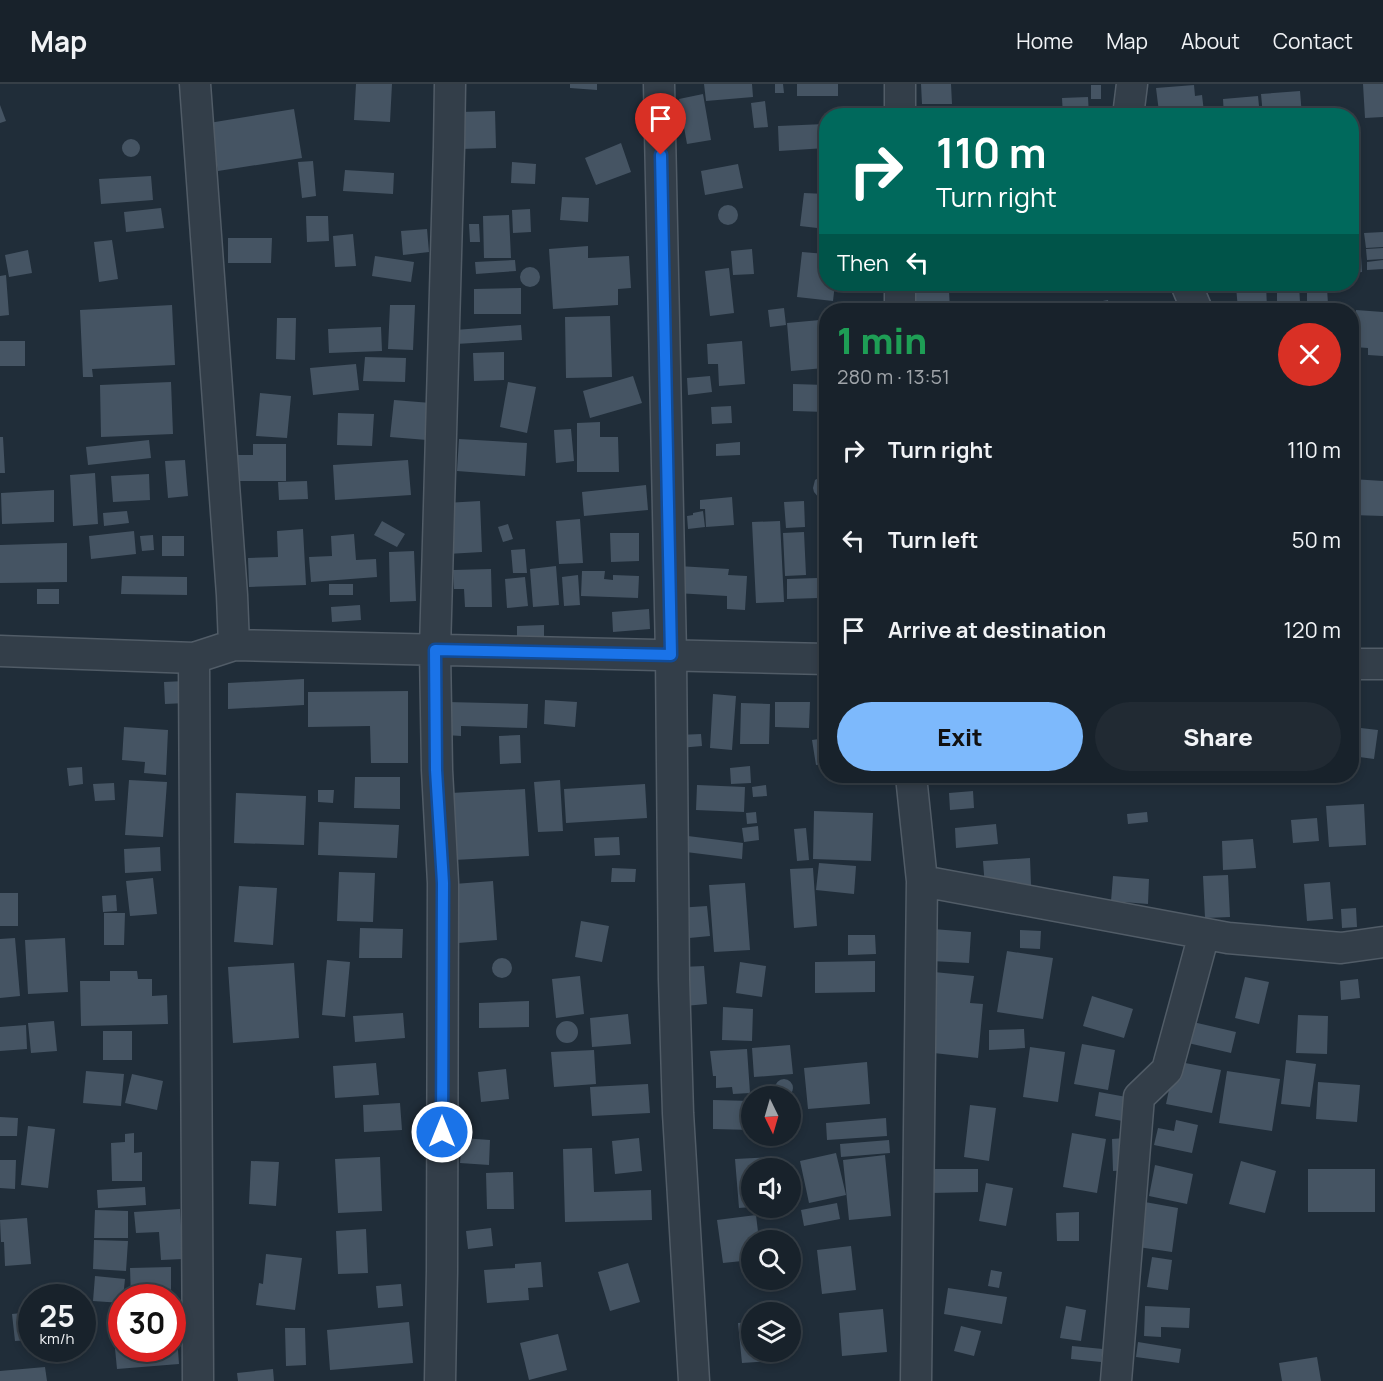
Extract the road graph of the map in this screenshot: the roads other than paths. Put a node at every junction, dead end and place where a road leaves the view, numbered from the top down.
1 (195, 84) edge
2 (450, 84) edge
3 (659, 84) edge
4 (900, 84) edge
5 (1132, 84) edge
6 (900, 108) edge
7 (1129, 108) edge
8 (234, 645) junction
9 (435, 650) junction
10 (0, 651) edge
11 (671, 655) junction
12 (194, 658) junction
13 (819, 659) edge
14 (1359, 664) edge
15 (1383, 664) edge
16 (912, 783) edge
17 (922, 881) junction
18 (1204, 934) junction
19 (1383, 942) edge
20 (198, 1381) edge
21 (440, 1381) edge
22 (694, 1381) edge
23 (916, 1381) edge
24 (1116, 1381) edge

1 - 8 street
2 - 9 street
3 - 11 street
4 - 6 street
5 - 7 street
8 - 9 street
8 - 12 street
9 - 11 street
9 - 21 street
10 - 12 street
11 - 13 street
11 - 22 street
12 - 20 street
14 - 15 street
16 - 17 street
17 - 18 street
17 - 23 street
18 - 19 street
18 - 24 street

